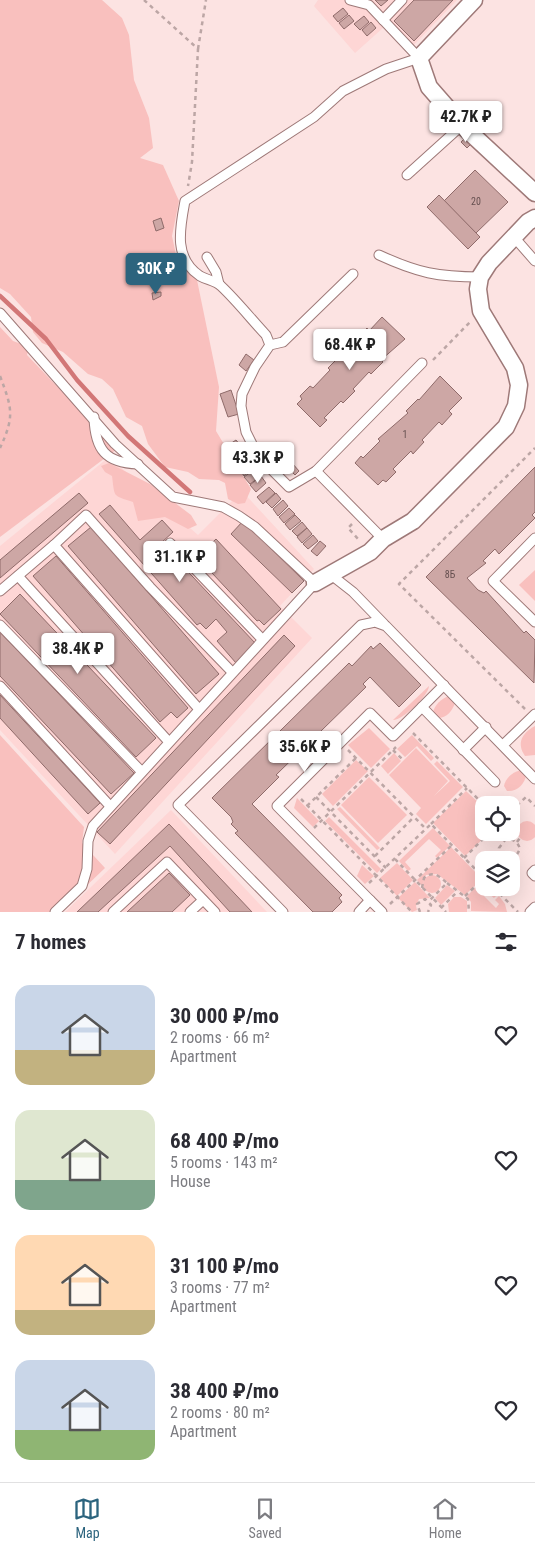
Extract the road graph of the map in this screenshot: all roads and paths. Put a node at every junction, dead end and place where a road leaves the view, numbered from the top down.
1 (144, 0) edge
2 (206, 0) edge
3 (350, 0) edge
4 (402, 0) edge
5 (474, 0) edge
6 (368, 2) edge
7 (383, 20) junction
8 (198, 48) junction
9 (419, 58) junction
10 (464, 127) junction
11 (407, 175) dead end
12 (535, 193) edge
13 (186, 201) junction
14 (535, 218) edge
15 (514, 237) junction
16 (380, 255) dead end
17 (207, 256) dead end
18 (535, 261) edge
19 (353, 274) dead end
20 (480, 277) junction
21 (219, 284) junction
22 (0, 313) edge
23 (474, 318) dead end
24 (270, 345) junction
25 (426, 363) joint
26 (0, 376) edge
27 (94, 418) junction
28 (0, 448) edge
29 (535, 448) edge
30 (138, 464) junction
31 (316, 471) junction
32 (360, 516) junction
33 (535, 538) edge
34 (383, 539) junction
35 (170, 543) dead end
36 (54, 545) junction
37 (370, 552) junction
38 (330, 574) junction
39 (18, 576) junction
40 (314, 583) junction
41 (0, 591) edge
42 (535, 622) edge
43 (0, 625) edge
44 (386, 626) junction
45 (262, 639) junction
46 (232, 672) junction
47 (444, 685) junction
48 (0, 686) edge
49 (530, 705) dead end
50 (422, 707) junction
51 (198, 708) junction
52 (535, 714) edge
53 (429, 715) junction
54 (486, 727) junction
55 (412, 731) junction
56 (406, 738) dead end
57 (169, 742) junction
58 (340, 742) junction
59 (400, 744) dead end
60 (503, 745) junction
61 (393, 750) junction
62 (463, 750) junction
63 (356, 758) junction
64 (403, 760) dead end
65 (142, 771) junction
66 (371, 772) junction
67 (535, 778) edge
68 (495, 782) dead end
69 (467, 788) junction
70 (292, 790) junction
71 (475, 796) edge
72 (316, 797) junction
73 (520, 803) edge
74 (110, 806) junction
75 (307, 806) junction
76 (535, 806) edge
77 (331, 812) junction
78 (415, 817) junction
79 (322, 820) junction
80 (431, 824) junction
81 (426, 829) junction
82 (306, 835) junction
83 (481, 841) edge
84 (516, 842) joint
85 (452, 845) junction
86 (500, 851) edge
87 (518, 851) edge
88 (375, 856) junction
89 (464, 858) junction
90 (395, 859) junction
91 (386, 868) junction
92 (475, 868) edge
93 (535, 870) edge
94 (377, 876) junction
95 (535, 876) edge
96 (415, 880) junction
97 (447, 883) junction
98 (475, 886) edge
99 (422, 888) junction
100 (362, 891) junction
101 (458, 891) junction
102 (465, 896) junction
103 (502, 896) edge
104 (397, 897) junction
105 (430, 899) junction
106 (203, 900) junction
107 (370, 900) junction
108 (535, 907) edge
109 (441, 908) junction
110 (55, 912) edge
111 (113, 912) edge
112 (190, 912) edge
113 (215, 912) edge
114 (283, 912) edge
115 (358, 912) edge
116 (382, 912) edge
117 (412, 912) edge
118 (419, 912) edge
119 (428, 912) edge
120 (446, 912) edge
121 (469, 912) edge
122 (518, 912) edge
123 (530, 912) edge

1 - 8 path
2 - 8 path
3 - 6 lane
4 - 7 lane
5 - 9 street
6 - 7 lane
7 - 9 lane
8 - 13 path
9 - 10 street
9 - 13 lane
10 - 11 lane
10 - 12 street
13 - 21 lane
14 - 15 street
15 - 18 lane
15 - 20 street
16 - 20 lane
17 - 21 lane
19 - 24 lane
20 - 34 street
21 - 24 lane
22 - 27 lane
23 - 25 path
24 - 31 lane
25 - 31 lane
26 - 28 path
27 - 30 lane
27 - 30 lane
29 - 49 path
30 - 40 lane
31 - 32 lane
32 - 34 lane
32 - 37 path
33 - 42 lane
34 - 37 street
35 - 45 lane
36 - 39 lane
36 - 46 lane
36 - 51 lane
37 - 38 street
38 - 40 street
38 - 44 lane
39 - 41 lane
39 - 57 lane
40 - 45 lane
43 - 65 lane
44 - 47 lane
44 - 114 lane
45 - 46 lane
46 - 51 lane
47 - 50 lane
47 - 54 lane
48 - 74 lane
50 - 53 lane
50 - 58 lane
51 - 57 lane
52 - 60 lane
53 - 55 path
53 - 62 lane
54 - 60 lane
54 - 62 lane
55 - 56 path
55 - 69 path
57 - 65 lane
58 - 63 path
58 - 70 lane
59 - 61 path
60 - 67 lane
61 - 64 path
61 - 66 path
62 - 68 lane
63 - 66 path
63 - 72 path
65 - 74 lane
66 - 77 path
66 - 78 path
69 - 71 path
69 - 80 path
70 - 75 path
70 - 82 lane
72 - 75 path
72 - 77 path
73 - 76 path
74 - 110 lane
75 - 79 path
77 - 79 path
77 - 88 path
78 - 81 path
78 - 88 path
79 - 82 path
79 - 94 path
80 - 81 path
80 - 85 path
81 - 90 path
82 - 100 lane
83 - 89 path
84 - 86 path
84 - 87 path
85 - 89 path
85 - 96 path
88 - 91 path
89 - 92 path
90 - 91 path
90 - 96 path
91 - 94 path
93 - 95 lane
94 - 100 path
94 - 104 path
96 - 99 path
96 - 104 path
97 - 99 path
97 - 101 path
97 - 105 path
98 - 102 path
99 - 105 path
100 - 107 lane
101 - 102 path
101 - 109 path
102 - 121 path
103 - 122 path
104 - 116 path
104 - 117 path
105 - 109 path
105 - 118 path
105 - 119 path
106 - 111 lane
106 - 112 lane
106 - 113 lane
107 - 115 lane
107 - 116 lane
108 - 123 lane
109 - 120 path

